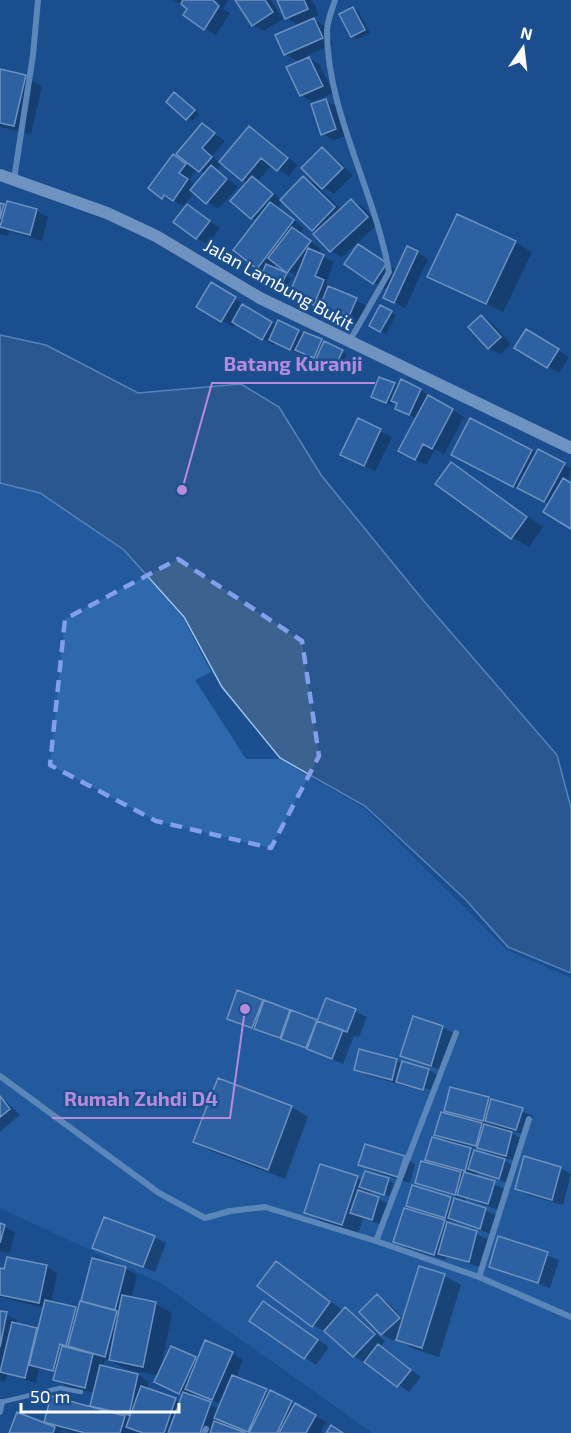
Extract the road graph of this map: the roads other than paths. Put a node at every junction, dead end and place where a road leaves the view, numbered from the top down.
1 (38, 0) edge
2 (335, 0) edge
3 (0, 175) edge
4 (14, 179) junction
5 (349, 343) junction
6 (571, 448) edge
7 (456, 1033) dead end
8 (0, 1076) edge
9 (529, 1119) dead end
10 (376, 1241) junction
11 (479, 1277) junction
12 (571, 1317) edge
13 (81, 1392) dead end
14 (1, 1402) edge
15 (0, 1412) edge

1 - 4 street
2 - 5 street
3 - 4 street, Jalan Lambung Bukit
4 - 5 street, Jalan Lambung Bukit
5 - 6 street, Jalan Lambung Bukit
7 - 10 street
8 - 10 street
9 - 11 street
10 - 11 street
11 - 12 street
13 - 14 lane
14 - 15 street

